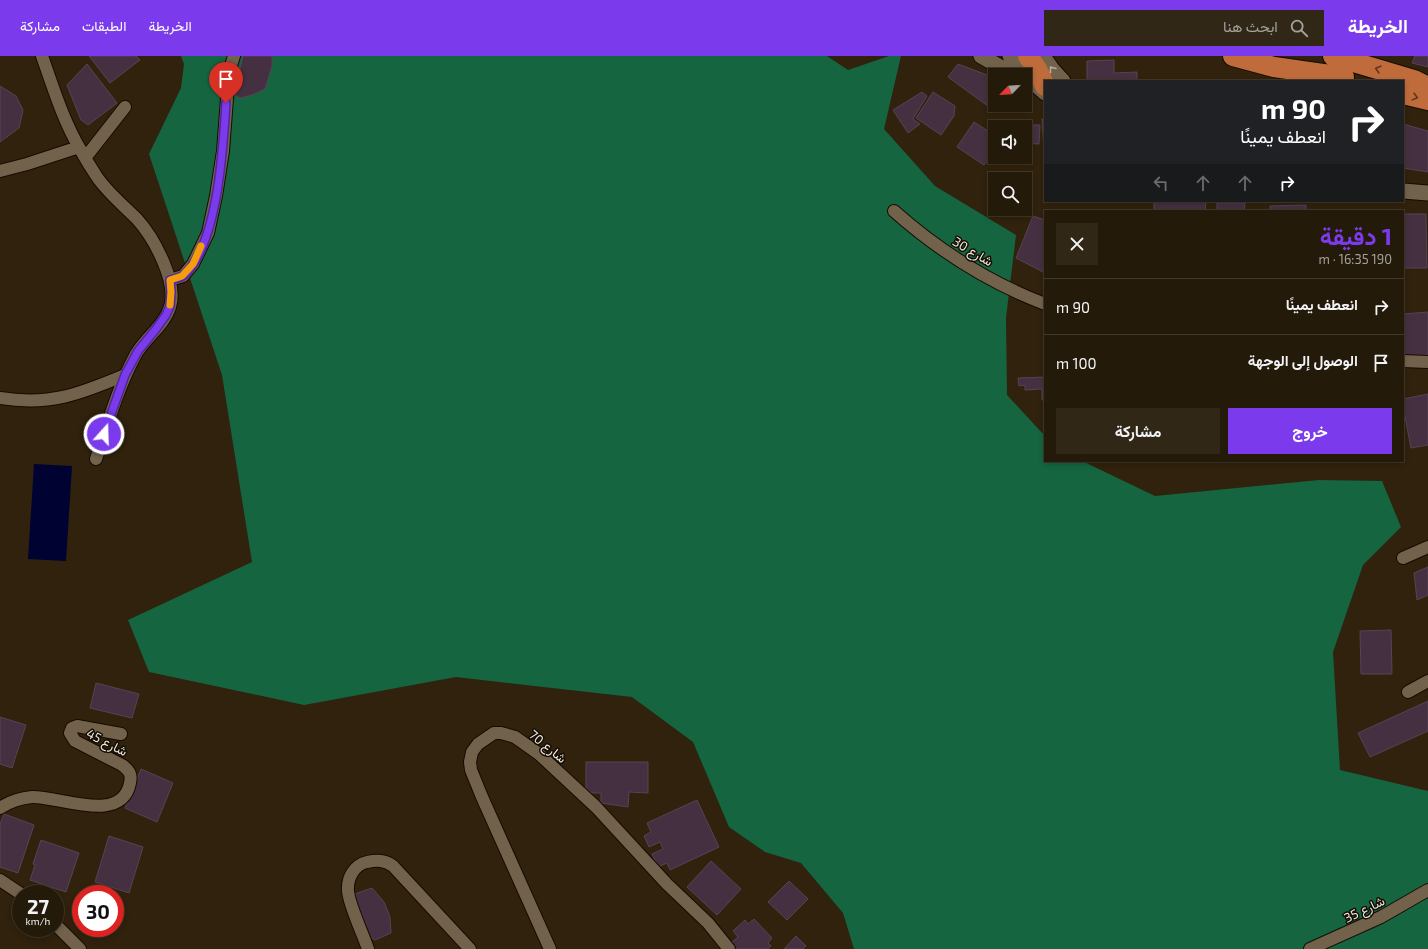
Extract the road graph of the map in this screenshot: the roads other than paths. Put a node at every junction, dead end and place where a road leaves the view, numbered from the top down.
1 (42, 56) edge
2 (234, 56) edge
3 (981, 56) edge
4 (1010, 56) edge
5 (1028, 56) edge
6 (1043, 56) edge
7 (1233, 56) edge
8 (1281, 56) edge
9 (1333, 56) edge
10 (1002, 68) edge
11 (1351, 79) edge
12 (1062, 80) edge
13 (1037, 86) edge
14 (1428, 87) edge
15 (1404, 94) edge
16 (1428, 100) edge
17 (125, 107) dead end
18 (79, 147) junction
19 (85, 158) junction
20 (0, 171) edge
21 (1404, 191) edge
22 (1428, 193) edge
23 (894, 211) dead end
24 (170, 280) junction
25 (1044, 304) edge
26 (1404, 361) edge
27 (1428, 362) edge
28 (125, 375) junction
29 (0, 398) edge
30 (96, 459) dead end
31 (1428, 547) edge
32 (1403, 558) dead end
33 (1428, 681) edge
34 (1408, 692) dead end
35 (121, 734) dead end
36 (0, 808) edge
37 (0, 880) edge
38 (12, 888) edge
39 (1428, 890) edge
40 (64, 933) edge
41 (80, 949) edge
42 (368, 949) edge
43 (470, 949) edge
44 (550, 949) edge
45 (729, 949) edge
46 (1310, 949) edge

1 - 18 street
2 - 24 street
3 - 10 street
4 - 13 street
5 - 13 highway
12 -> 6 street
7 - 11 highway
8 - 11 highway
14 -> 9 highway
15 -> 16 highway
17 - 19 street
18 - 19 street
18 - 20 street
19 - 24 street
21 - 22 street
23 - 25 street, شارع 30
24 - 28 street
26 - 27 street
28 - 29 street
28 - 30 street
31 - 32 street
33 - 34 street
35 - 36 street, شارع 45
37 - 38 street
39 - 46 street, شارع 35
40 - 41 street
42 - 43 street
44 - 45 street, شارع 70

